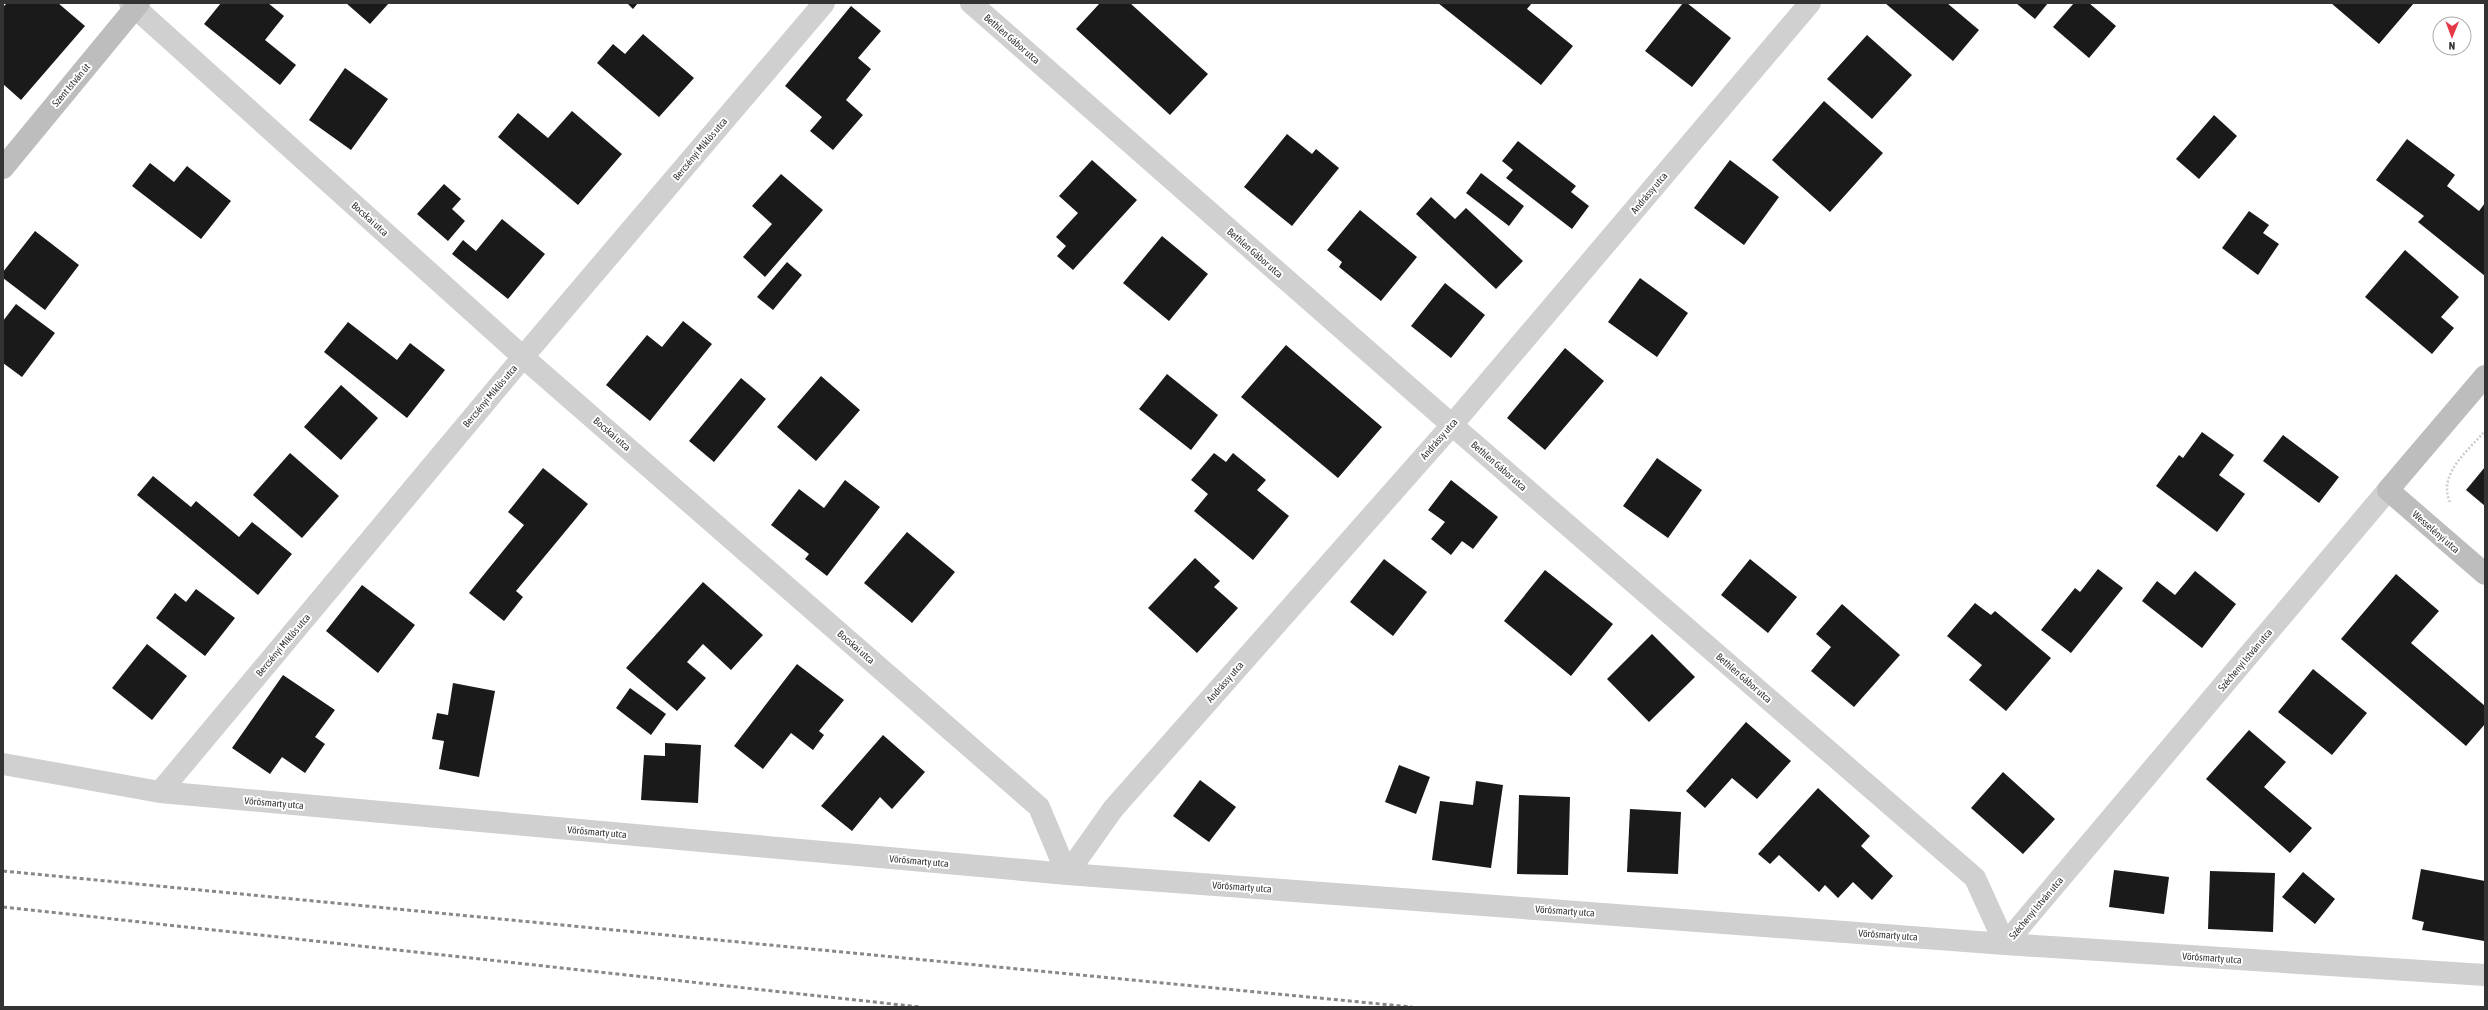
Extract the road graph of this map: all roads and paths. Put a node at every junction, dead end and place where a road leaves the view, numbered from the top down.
1 (824, 3) edge
2 (972, 3) edge
3 (1810, 3) edge
4 (135, 5) edge
5 (3, 168) edge
6 (523, 357) junction
7 (2485, 376) edge
8 (1452, 425) junction
9 (2485, 431) edge
10 (2388, 490) junction
11 (2455, 506) dead end
12 (2485, 574) edge
13 (3, 764) edge
14 (160, 792) junction
15 (1067, 874) junction
16 (2005, 944) junction
17 (2485, 975) edge

1 - 6 street, Bercsényi Miklós utca
2 - 8 street, Bethlen Gábor utca
3 - 8 street, Andrássy utca
4 - 5 street, Szent István út
4 - 6 street, Bocskai utca
6 - 14 street, Bercsényi Miklós utca
6 - 15 street, Bocskai utca
7 - 10 street, Széchenyi István utca
8 - 15 street, Andrássy utca
8 - 16 street, Bethlen Gábor utca
9 - 11 path
10 - 12 street, Wesselényi utca
10 - 16 street, Széchenyi István utca
13 - 14 street, Vörösmarty utca
14 - 15 street, Vörösmarty utca
15 - 16 street, Vörösmarty utca
16 - 17 street, Vörösmarty utca

